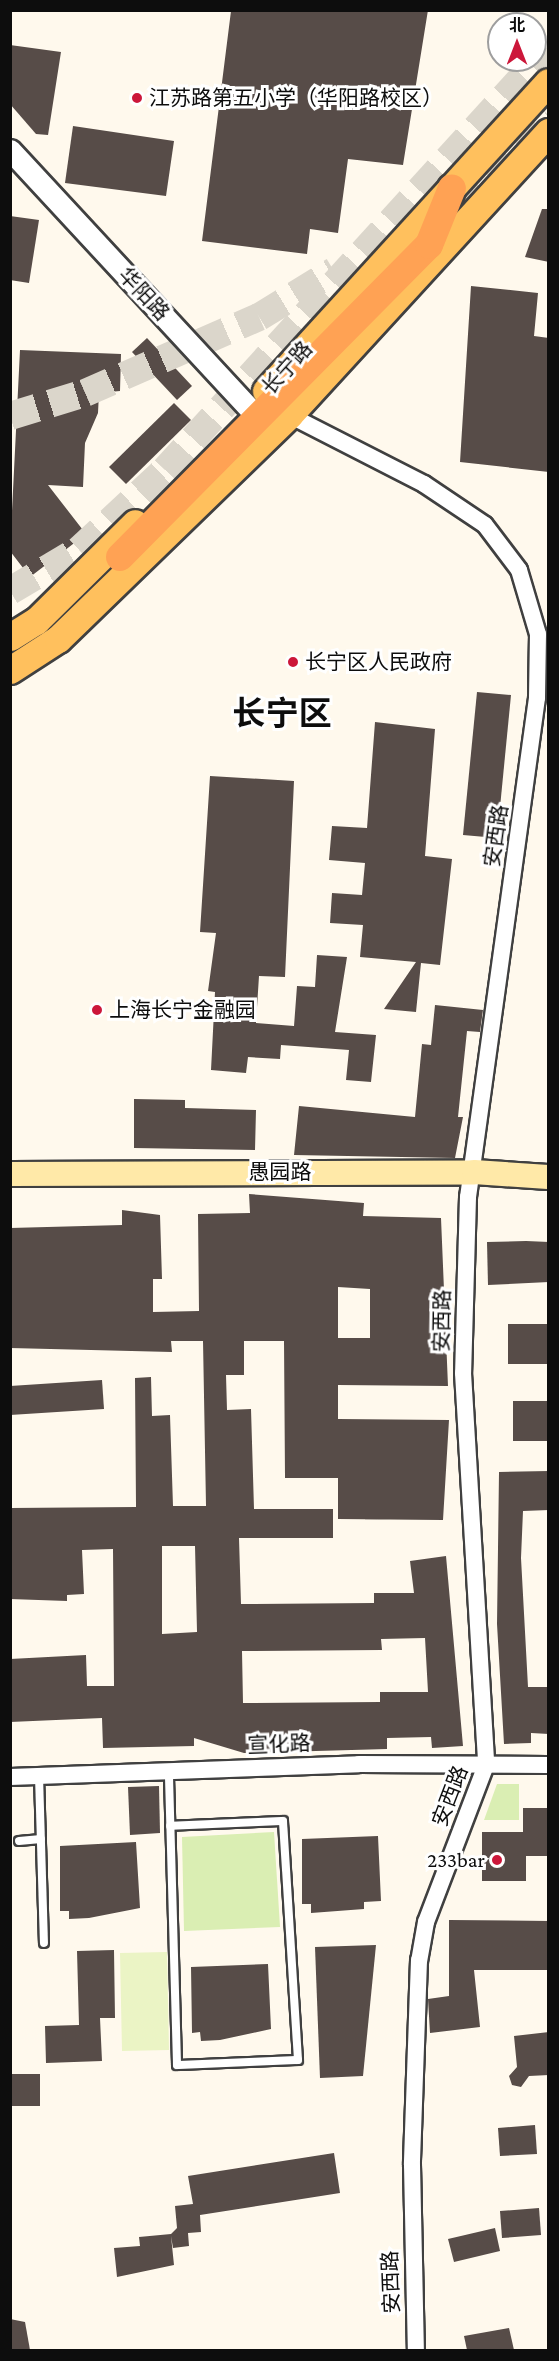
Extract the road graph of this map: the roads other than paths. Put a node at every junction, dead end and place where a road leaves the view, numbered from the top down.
1 (549, 82) edge
2 (549, 132) edge
3 (10, 150) edge
4 (452, 188) joint
5 (269, 412) junction
6 (120, 557) tunnel mouth
7 (10, 637) edge
8 (10, 670) edge
9 (474, 1172) junction
10 (10, 1174) edge
11 (549, 1177) edge
12 (486, 1765) junction
13 (549, 1765) edge
14 (169, 1770) junction
15 (39, 1776) junction
16 (10, 1777) edge
17 (170, 1826) junction
18 (41, 1839) junction
19 (19, 1841) dead end
20 (44, 1943) dead end
21 (416, 2350) edge

1 - 4 main road
2 - 5 main road, 长宁路
3 - 5 street, 华阳路
4 - 5 highway
5 - 6 highway
5 - 7 main road, 长宁路
5 - 8 main road, 长宁路
5 - 9 street, 安西路
9 - 10 main road, 愚园路
9 - 11 main road, 愚园路
9 - 12 street, 安西路
12 - 13 street, 宣化路
12 - 14 street, 宣化路
12 - 21 street, 安西路
14 - 15 street, 宣化路
14 - 17 lane
15 - 16 street, 宣化路
15 - 18 lane
17 - 17 lane
18 - 19 lane
18 - 20 lane

